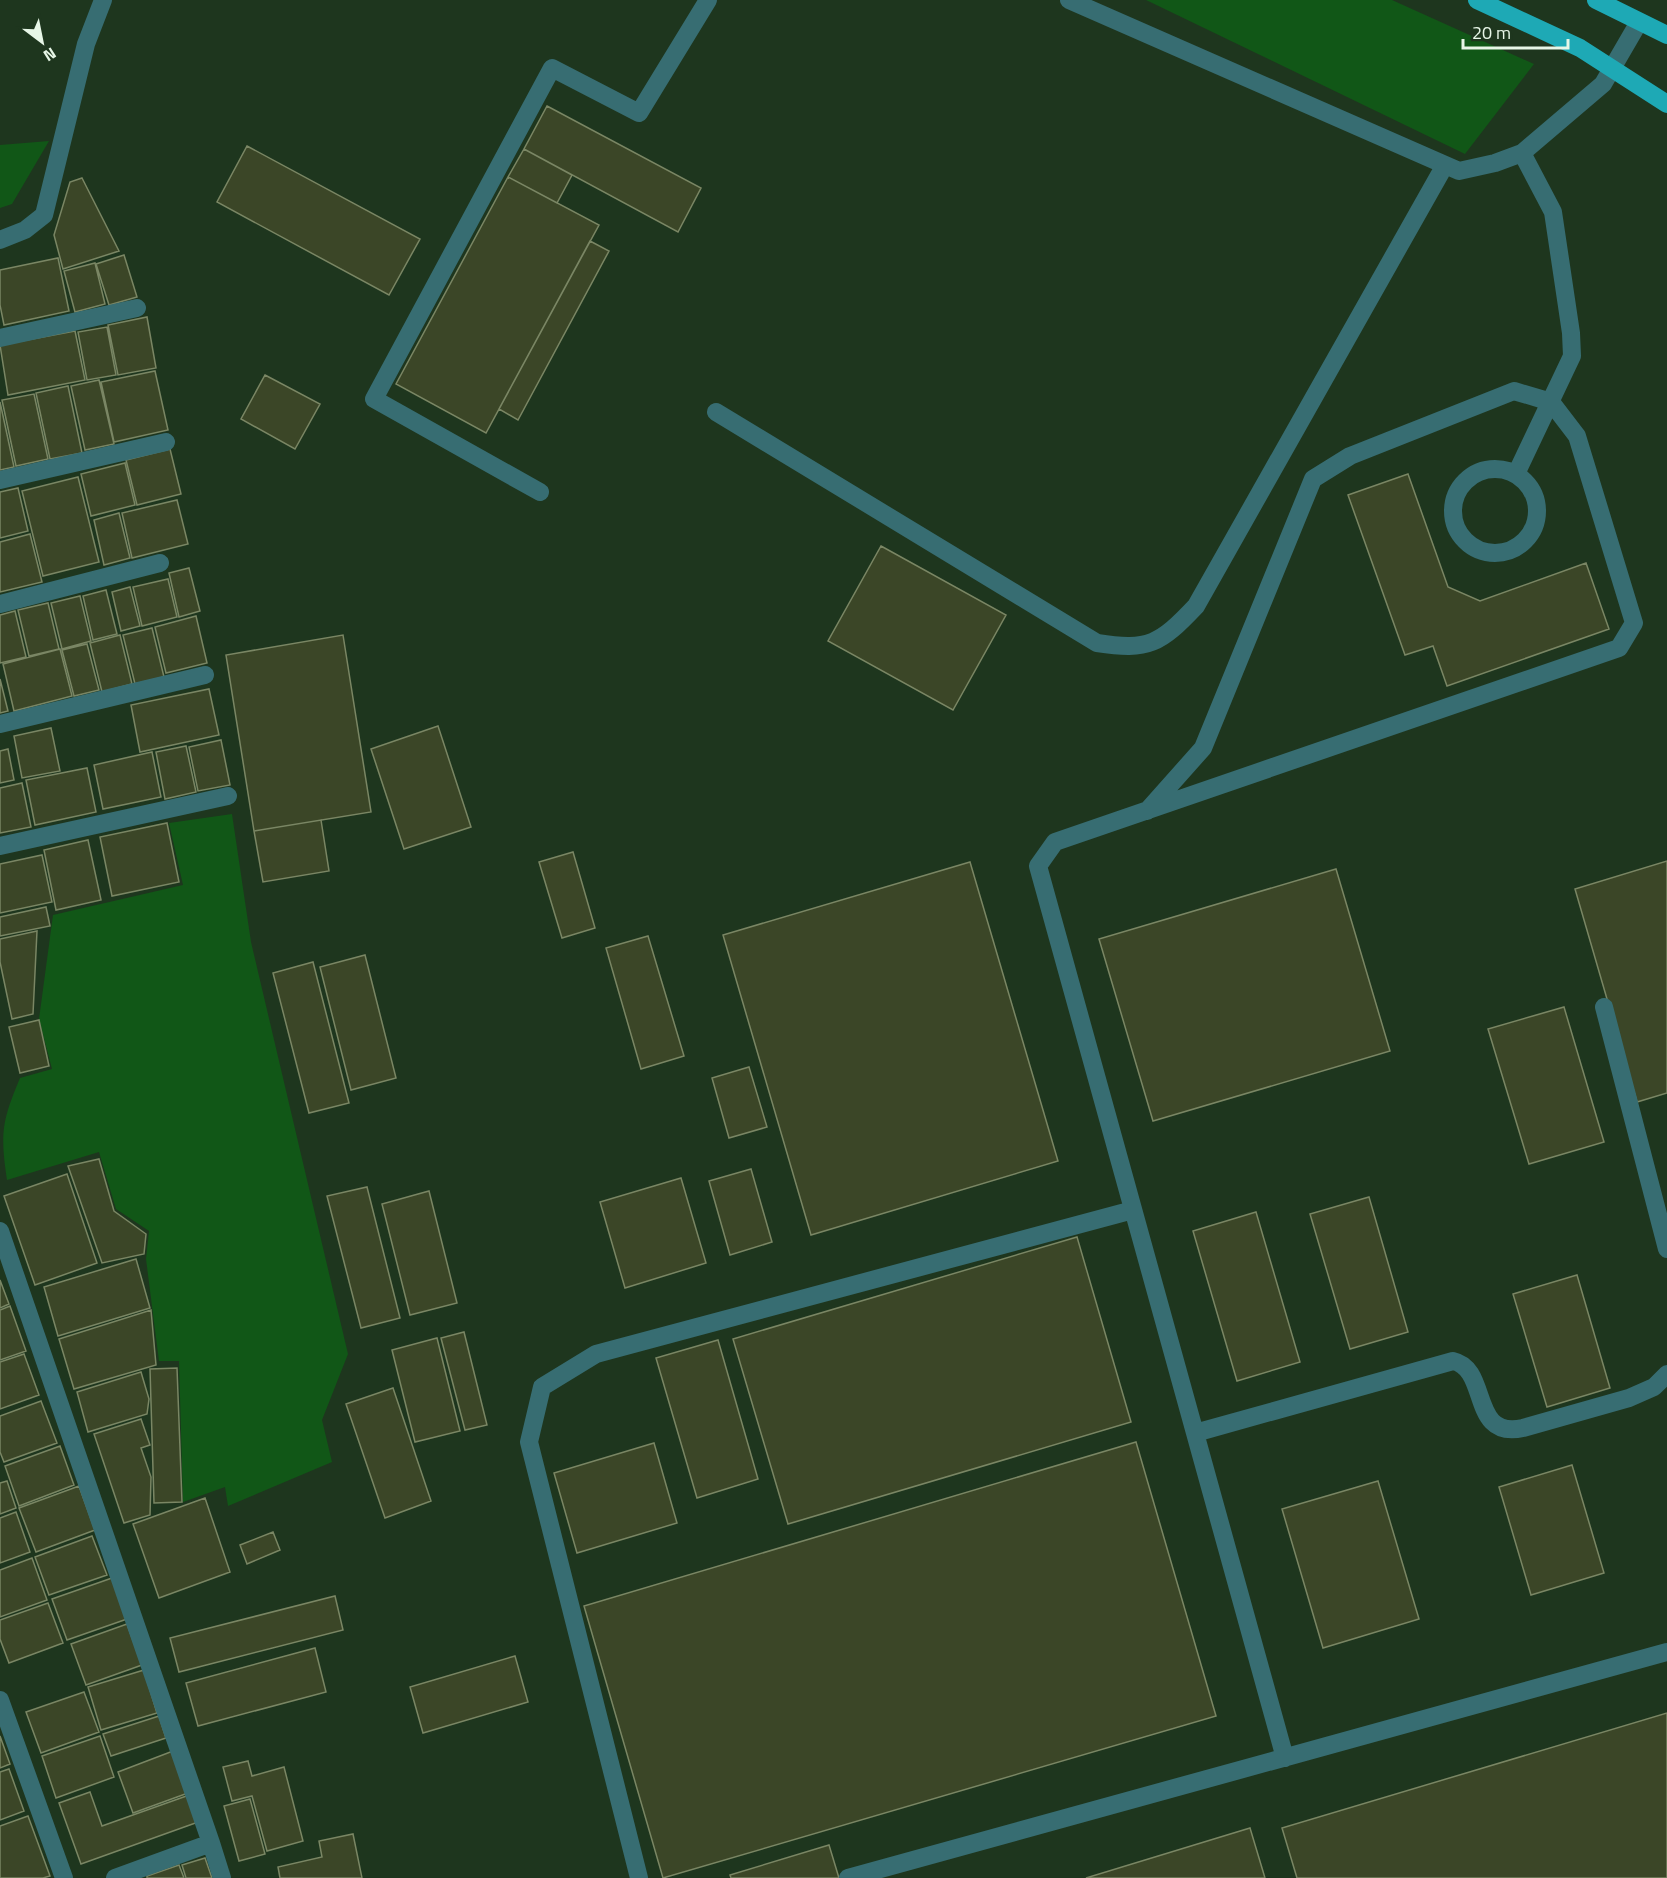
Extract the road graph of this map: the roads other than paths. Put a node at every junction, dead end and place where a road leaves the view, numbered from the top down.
1 (103, 0) edge
2 (708, 0) edge
3 (1068, 0) edge
4 (1477, 0) edge
5 (1596, 0) edge
6 (1639, 22) junction
7 (1667, 35) edge
8 (1612, 68) junction
9 (1667, 104) edge
10 (1522, 153) junction
11 (1445, 165) junction
12 (0, 240) edge
13 (137, 308) dead end
14 (0, 338) edge
15 (1551, 402) junction
16 (716, 412) dead end
17 (166, 442) dead end
18 (1516, 474) junction
19 (0, 480) edge
20 (540, 492) dead end
21 (160, 563) dead end
22 (0, 603) edge
23 (205, 675) dead end
24 (0, 724) edge
25 (228, 796) dead end
26 (1147, 811) junction
27 (0, 846) edge
28 (1604, 1007) dead end
29 (1133, 1210) junction
30 (0, 1231) edge
31 (1667, 1249) edge
32 (1667, 1374) edge
33 (1195, 1433) junction
34 (1667, 1652) edge
35 (0, 1700) edge
36 (1285, 1758) junction
37 (211, 1843) junction
38 (64, 1878) edge
39 (115, 1878) edge
40 (222, 1878) edge
41 (639, 1878) edge
42 (848, 1878) edge

1 - 12 street
2 - 20 street
3 - 11 street
4 - 8 main road
5 - 6 main road
6 - 7 main road
6 - 8 street
8 - 9 main road
8 - 10 street
10 - 11 street
10 - 15 street
11 - 16 street
13 - 14 street
15 - 18 street
15 - 26 street
15 - 26 street
17 - 19 street
18 - 18 street
21 - 22 street
23 - 24 street
25 - 27 street
26 - 29 street
28 - 31 street
29 - 33 street
29 - 41 street
30 - 37 street
32 - 33 street
33 - 36 street
34 - 36 street
35 - 38 street
36 - 42 street
37 - 39 street
37 - 40 street

